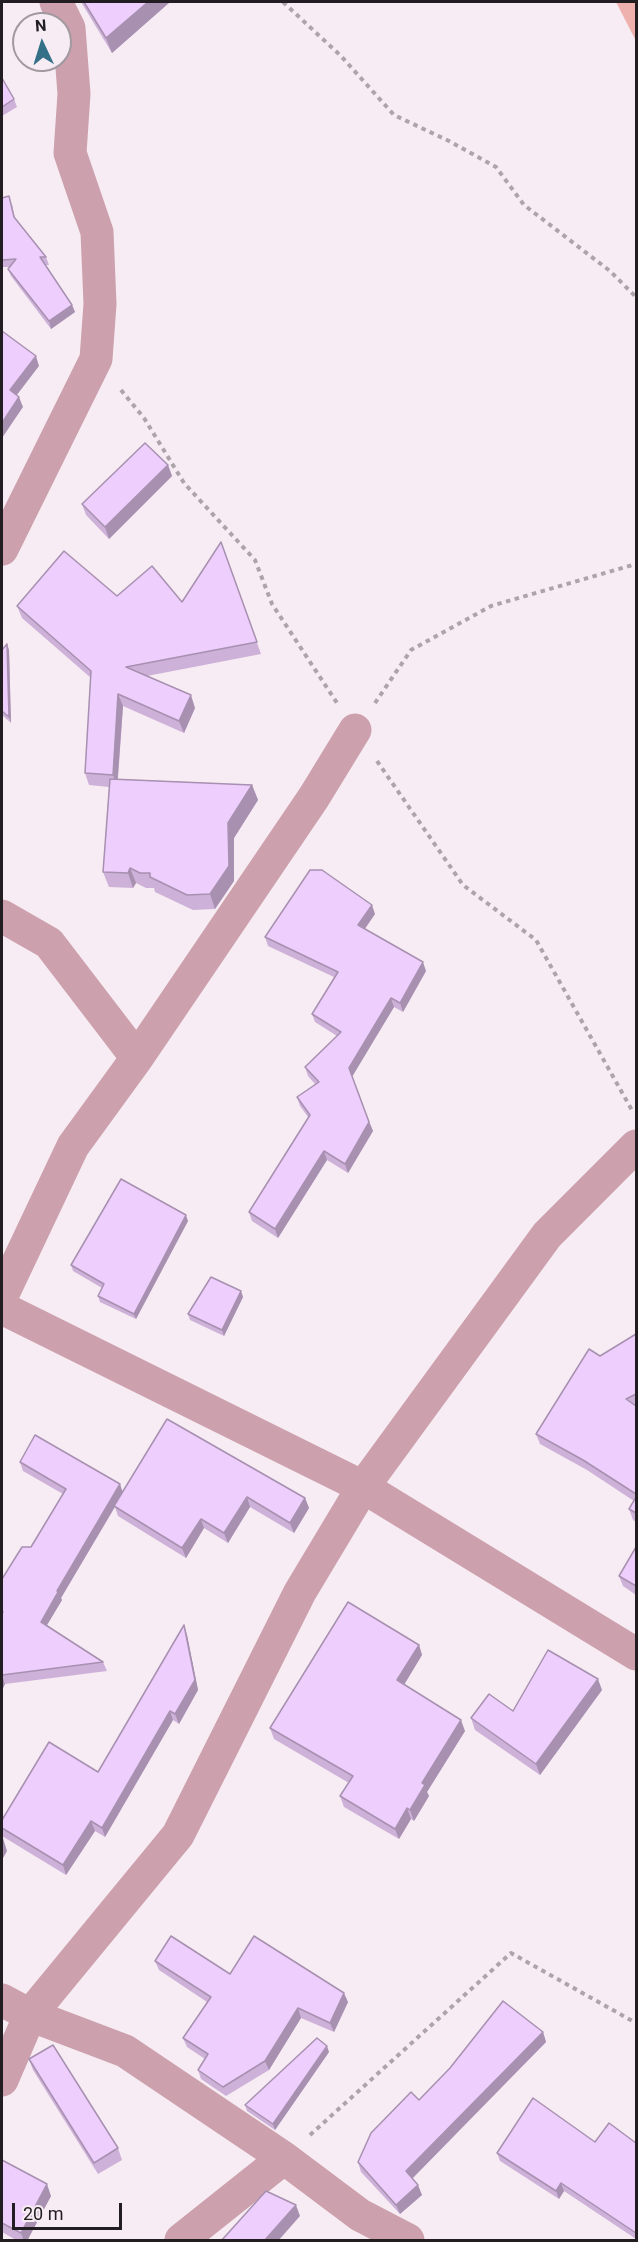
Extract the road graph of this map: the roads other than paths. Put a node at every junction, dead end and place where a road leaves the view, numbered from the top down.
1 (56, 2) edge
2 (2, 549) edge
3 (355, 730) road end
4 (2, 916) edge
5 (137, 1058) junction
6 (636, 1146) edge
7 (2, 1296) edge
8 (2, 1308) edge
9 (363, 1487) junction
10 (636, 1654) edge
11 (2, 2000) edge
12 (30, 2015) junction
13 (2, 2080) edge
14 (285, 2158) junction
15 (181, 2241) edge
16 (408, 2241) edge

1 - 2 street
3 - 5 street
4 - 5 street
5 - 7 street
6 - 9 street
8 - 9 street
9 - 10 street
9 - 12 street
11 - 12 street
12 - 13 street
12 - 14 street
14 - 15 street
14 - 16 street

